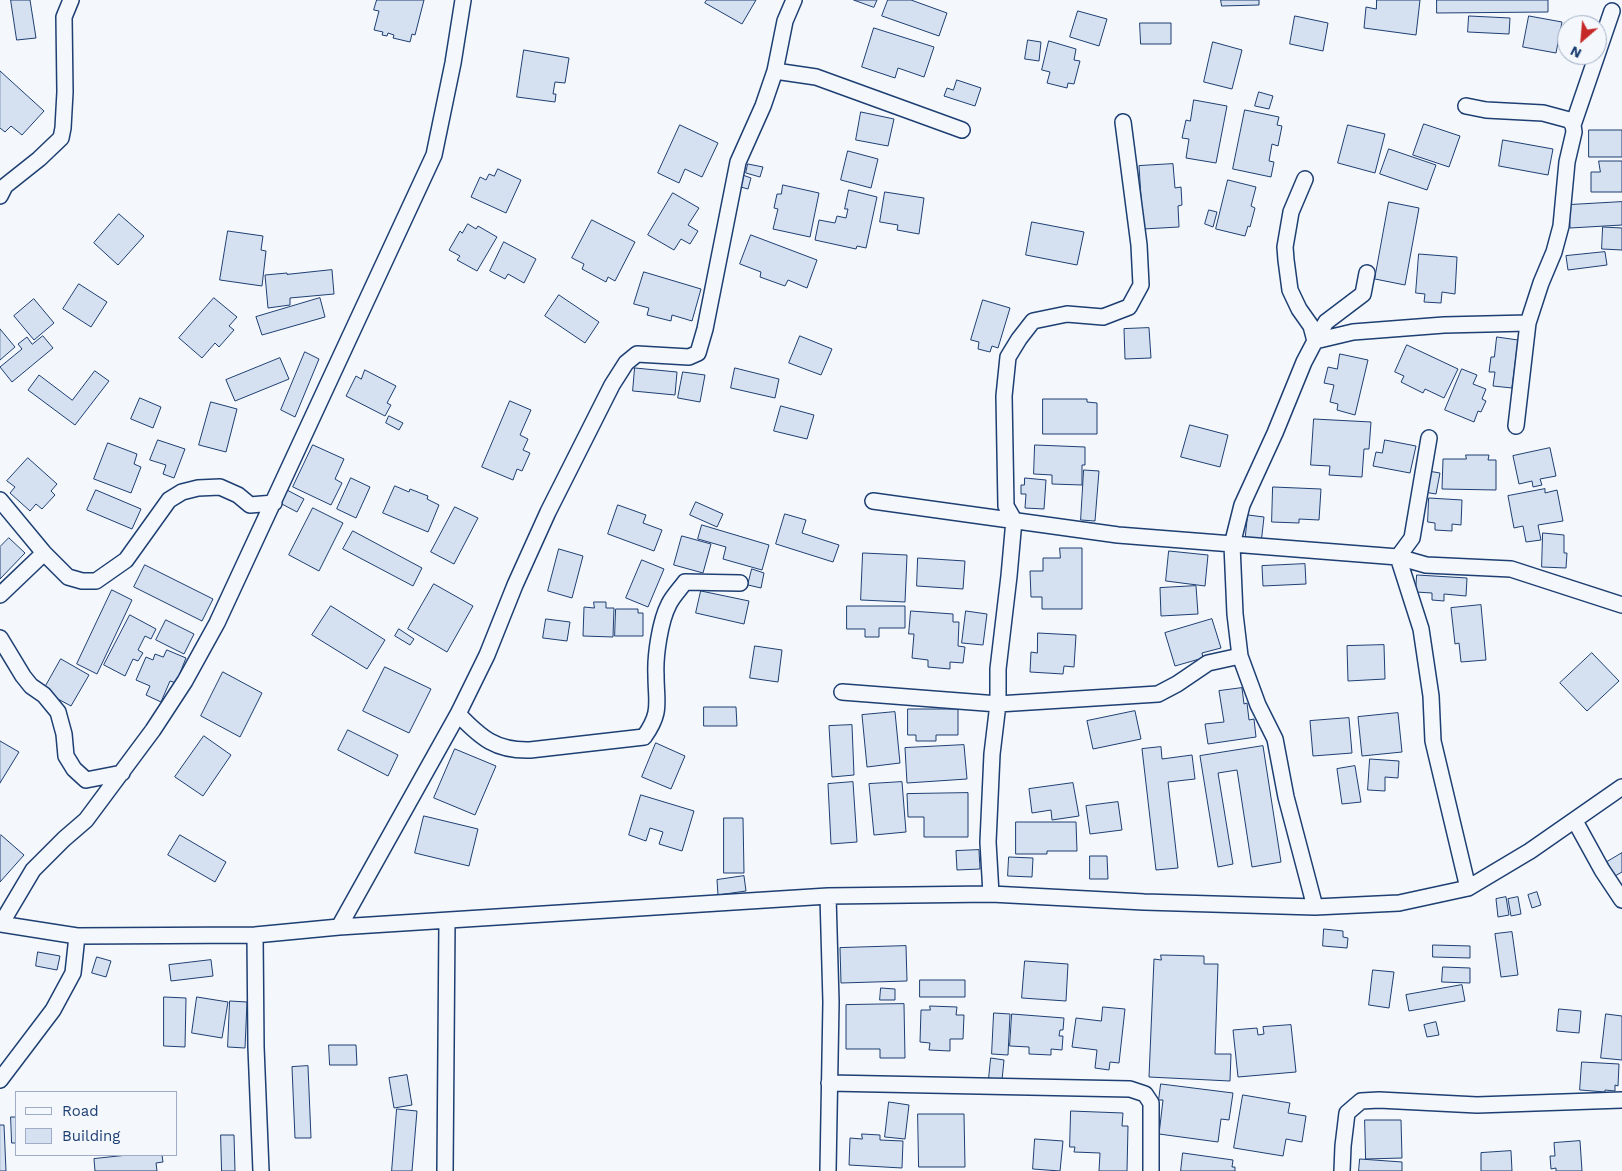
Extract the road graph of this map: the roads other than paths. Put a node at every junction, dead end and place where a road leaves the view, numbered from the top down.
1 (71, 0) edge
2 (463, 0) edge
3 (794, 0) edge
4 (1612, 11) dead end
5 (775, 71) junction
6 (1466, 106) dead end
7 (1123, 122) dead end
8 (1573, 126) junction
9 (962, 130) dead end
10 (1305, 179) dead end
11 (2, 187) edge
12 (1366, 273) dead end
13 (1528, 323) junction
14 (1315, 341) junction
15 (1516, 426) dead end
16 (1429, 438) dead end
17 (0, 500) edge
18 (873, 501) dead end
19 (274, 503) junction
20 (1014, 520) junction
21 (1232, 545) junction
22 (44, 552) junction
23 (1398, 557) junction
24 (740, 582) dead end
25 (0, 595) edge
26 (1622, 605) edge
27 (0, 638) edge
28 (1240, 656) junction
29 (842, 692) dead end
30 (998, 704) junction
31 (458, 714) junction
32 (122, 773) junction
33 (1622, 787) edge
34 (1575, 821) junction
35 (1468, 888) junction
36 (991, 894) junction
37 (828, 896) junction
38 (1622, 900) edge
39 (1315, 907) junction
40 (447, 921) junction
41 (0, 924) edge
42 (340, 926) junction
43 (255, 934) junction
44 (77, 936) junction
45 (0, 1080) edge
46 (829, 1083) junction
47 (1622, 1100) edge
48 (261, 1171) edge
49 (445, 1171) edge
50 (828, 1171) edge
51 (1151, 1171) edge
52 (1342, 1171) edge

1 - 11 street
2 - 19 street
3 - 5 street
4 - 8 street
5 - 9 street
5 - 31 street
6 - 8 street
7 - 20 street
8 - 13 street
10 - 14 street
12 - 14 street
13 - 14 street
13 - 15 street
14 - 21 street
16 - 23 street
17 - 22 street
18 - 20 street
19 - 22 street
19 - 32 street
20 - 21 street
20 - 30 street
21 - 23 street
21 - 28 street
22 - 25 street
23 - 26 street
23 - 35 street
24 - 31 street
27 - 32 street
28 - 30 street
28 - 39 street
29 - 30 street
30 - 36 street
31 - 42 street
32 - 41 street
33 - 34 street
34 - 35 street
34 - 38 street
35 - 39 street
36 - 37 street
36 - 39 street
37 - 40 street
37 - 46 street
40 - 42 street
40 - 49 street
41 - 44 street
42 - 43 street
43 - 44 street
43 - 48 street
44 - 45 street
46 - 50 street
46 - 51 street
47 - 52 street

